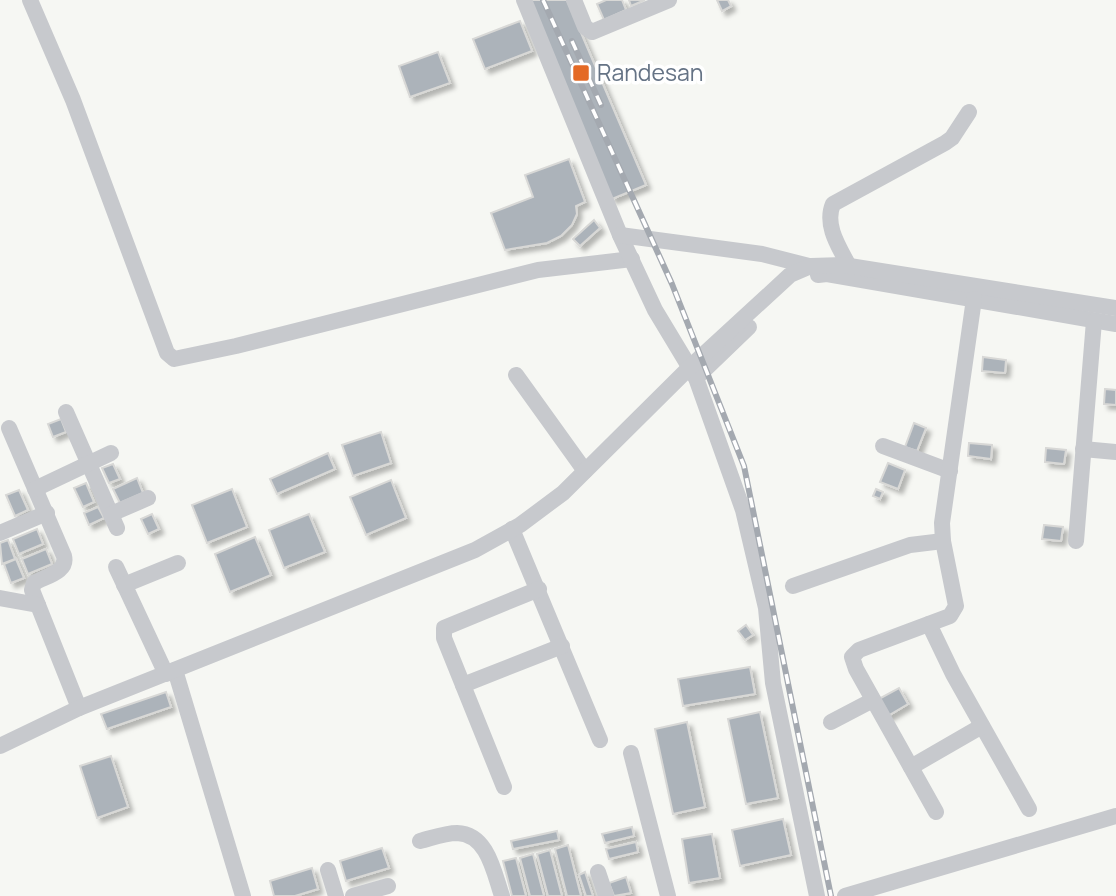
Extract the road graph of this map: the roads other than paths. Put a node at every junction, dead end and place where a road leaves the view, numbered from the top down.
1 (30, 0) edge
2 (524, 0) edge
3 (574, 0) edge
4 (669, 0) edge
5 (969, 113) dead end
6 (620, 235) junction
7 (632, 259) junction
8 (849, 265) junction
9 (811, 266) junction
10 (827, 274) junction
11 (974, 299) junction
12 (1116, 307) edge
13 (1094, 321) junction
14 (1116, 324) edge
15 (694, 372) junction
16 (516, 375) dead end
17 (66, 412) dead end
18 (9, 428) dead end
19 (883, 446) dead end
20 (1083, 449) junction
21 (1116, 452) edge
22 (111, 453) dead end
23 (89, 464) junction
24 (585, 471) junction
25 (950, 471) junction
26 (34, 489) junction
27 (148, 498) dead end
28 (47, 513) junction
29 (512, 529) junction
30 (0, 533) edge
31 (943, 541) junction
32 (1076, 541) dead end
33 (178, 563) dead end
34 (116, 568) dead end
35 (124, 585) junction
36 (793, 586) dead end
37 (539, 589) junction
38 (0, 598) edge
39 (38, 605) junction
40 (929, 624) junction
41 (562, 646) junction
42 (170, 672) junction
43 (463, 685) junction
44 (873, 700) junction
45 (79, 709) junction
46 (831, 722) dead end
47 (982, 726) junction
48 (600, 740) dead end
49 (0, 746) edge
50 (631, 753) dead end
51 (911, 767) junction
52 (504, 787) dead end
53 (1028, 809) dead end
54 (936, 812) dead end
55 (1116, 816) edge
56 (420, 841) dead end
57 (328, 870) dead end
58 (598, 872) dead end
59 (388, 886) dead end
60 (243, 896) edge
61 (336, 896) edge
62 (353, 896) edge
63 (502, 896) edge
64 (606, 896) edge
65 (667, 896) edge
66 (817, 896) edge
67 (845, 896) edge

1 - 7 street
2 - 6 street
3 - 4 street
5 - 8 street
6 - 7 street
6 - 9 street
7 - 15 street
8 - 9 street
8 - 12 street
9 - 10 street
9 - 15 street
10 - 11 street
10 - 15 street
11 - 13 street
11 - 25 street
13 - 14 street
13 - 20 street
15 - 24 street
15 - 66 street
16 - 24 street
17 - 23 street
18 - 26 street
19 - 25 street
20 - 21 street
20 - 32 street
22 - 23 street
23 - 26 street
23 - 27 street
24 - 29 street
25 - 31 street
26 - 28 street
28 - 30 street
28 - 39 street
29 - 37 street
29 - 42 street
31 - 36 street
31 - 40 street
33 - 35 street
34 - 35 street
35 - 42 street
37 - 41 street
37 - 43 street
38 - 39 street
39 - 45 street
40 - 44 street
40 - 47 street
41 - 43 street
41 - 48 street
42 - 45 street
42 - 60 street
43 - 52 street
44 - 46 street
44 - 51 street
45 - 49 street
47 - 51 street
47 - 53 street
50 - 65 street
51 - 54 street
55 - 67 street
56 - 63 street
57 - 61 street
58 - 64 street
59 - 62 street

